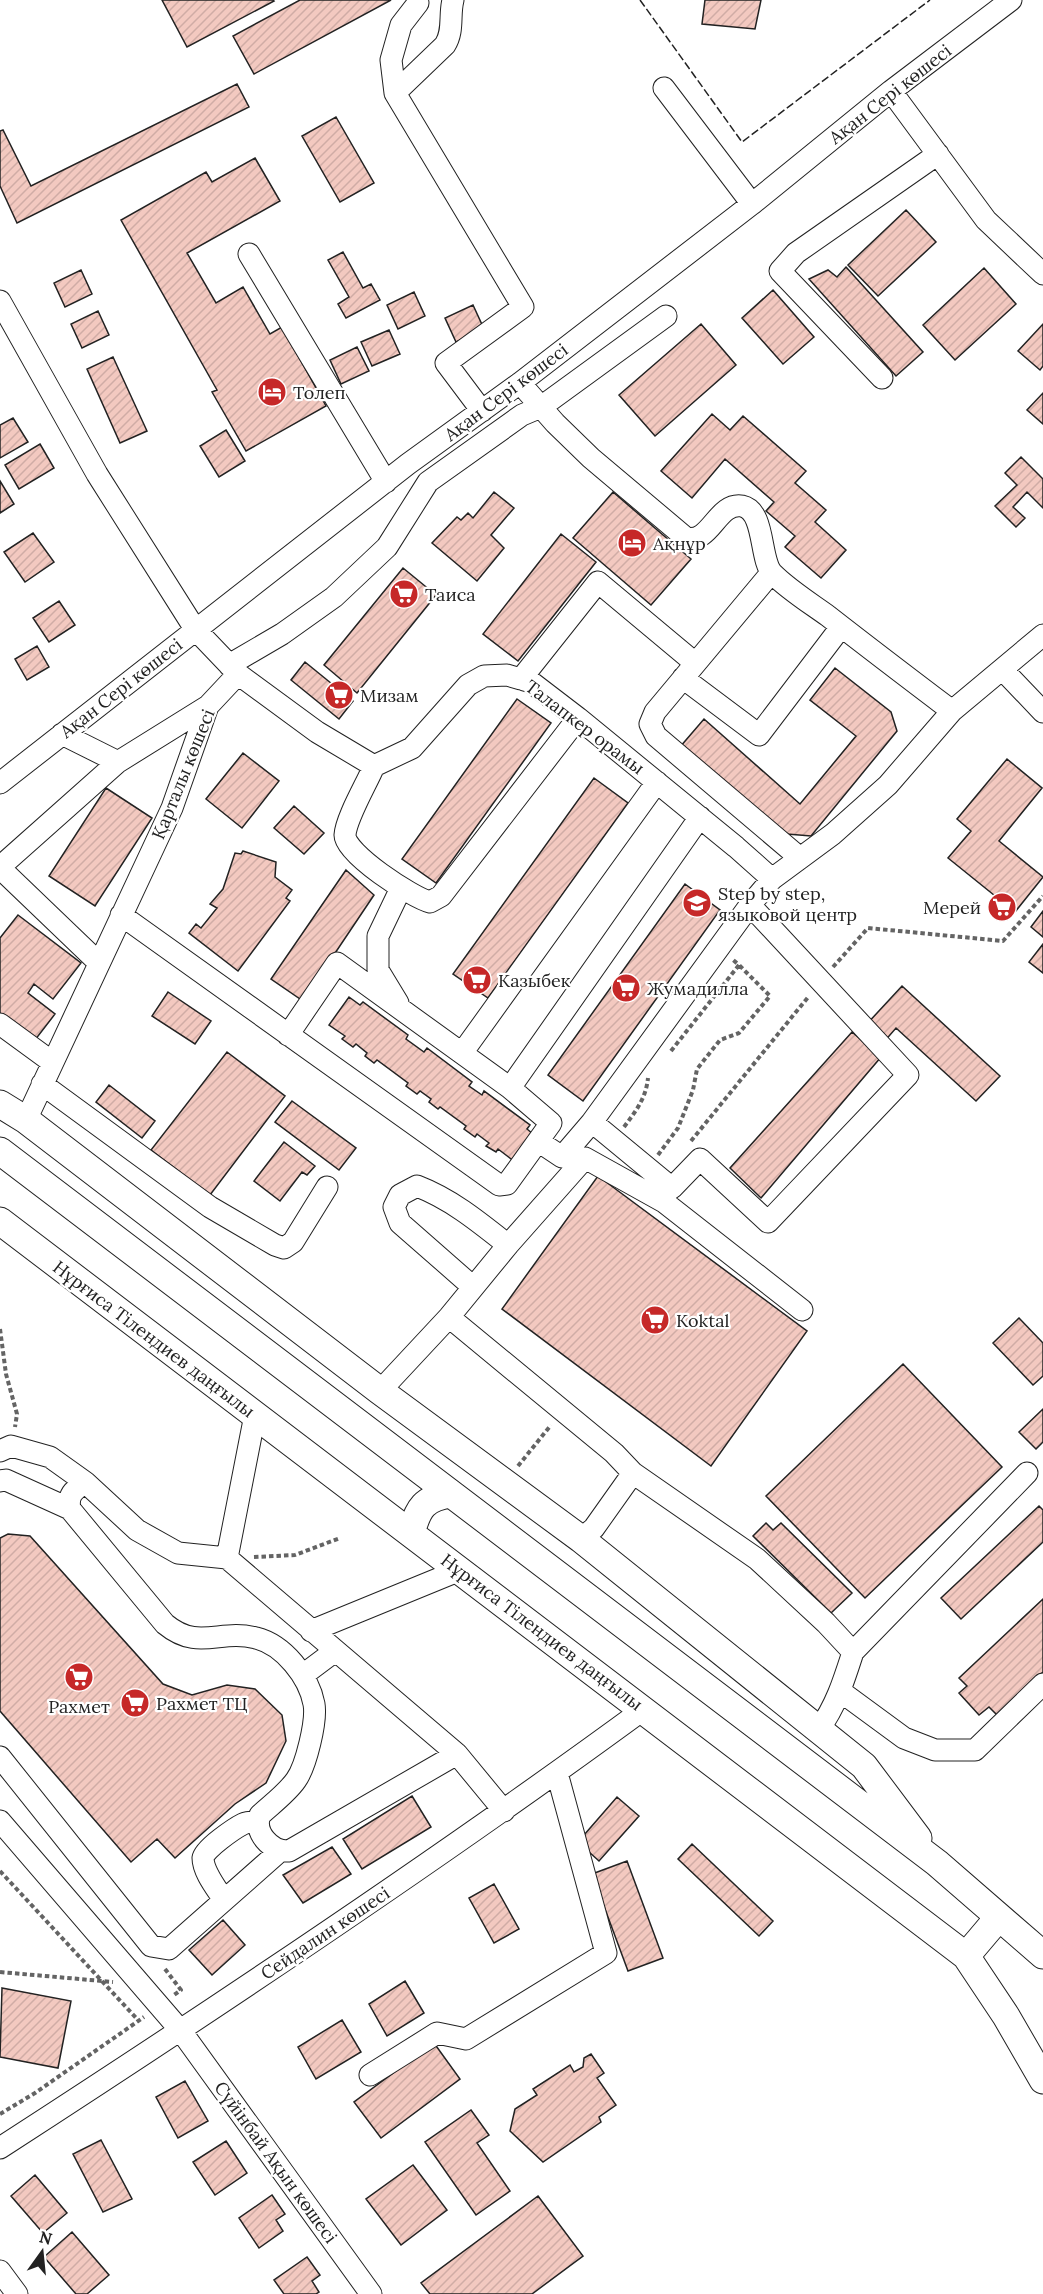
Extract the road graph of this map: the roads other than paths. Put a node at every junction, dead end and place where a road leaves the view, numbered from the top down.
1 (453, 0) edge
2 (1011, 0) edge
3 (418, 3) dead end
4 (664, 88) dead end
5 (891, 91) junction
6 (395, 93) junction
7 (938, 154) junction
8 (752, 204) junction
9 (249, 254) dead end
10 (1043, 274) edge
11 (0, 302) edge
12 (666, 316) dead end
13 (882, 378) dead end
14 (520, 382) junction
15 (541, 407) junction
16 (482, 411) junction
17 (386, 482) junction
18 (771, 573) junction
19 (841, 627) junction
20 (195, 629) junction
21 (1043, 634) edge
22 (233, 669) junction
23 (689, 670) junction
24 (1003, 670) junction
25 (521, 679) junction
26 (208, 706) junction
27 (952, 711) junction
28 (1043, 712) edge
29 (578, 718) junction
30 (62, 734) junction
31 (118, 762) junction
32 (374, 766) junction
33 (657, 782) junction
34 (0, 783) edge
35 (700, 817) junction
36 (800, 858) junction
37 (0, 868) edge
38 (772, 879) junction
39 (400, 888) junction
40 (750, 905) junction
41 (121, 915) junction
42 (99, 963) junction
43 (403, 1011) junction
44 (0, 1024) edge
45 (288, 1035) junction
46 (462, 1053) junction
47 (52, 1062) junction
48 (42, 1084) junction
49 (510, 1088) junction
50 (0, 1104) edge
51 (26, 1120) junction
52 (592, 1122) junction
53 (538, 1141) junction
54 (0, 1151) edge
55 (78, 1159) junction
56 (327, 1187) dead end
57 (0, 1221) edge
58 (508, 1245) junction
59 (128, 1248) junction
60 (473, 1287) junction
61 (802, 1310) dead end
62 (449, 1317) junction
63 (381, 1391) junction
64 (255, 1415) junction
65 (6, 1449) edge
66 (633, 1473) junction
67 (1027, 1473) dead end
68 (0, 1481) edge
69 (85, 1482) junction
70 (451, 1494) junction
71 (70, 1509) junction
72 (411, 1533) junction
73 (582, 1539) junction
74 (227, 1558) junction
75 (460, 1570) junction
76 (311, 1631) junction
77 (335, 1651) junction
78 (853, 1652) junction
79 (303, 1675) junction
80 (1043, 1684) edge
81 (840, 1691) junction
82 (644, 1710) junction
83 (819, 1729) junction
84 (457, 1754) junction
85 (0, 1757) edge
86 (556, 1773) junction
87 (504, 1811) junction
88 (0, 1821) edge
89 (257, 1822) junction
90 (280, 1851) junction
91 (937, 1863) junction
92 (224, 1900) junction
93 (999, 1917) junction
94 (1043, 1955) edge
95 (966, 1956) junction
96 (181, 2031) junction
97 (370, 2076) dead end
98 (1043, 2080) edge
99 (0, 2148) edge
100 (0, 2271) edge
101 (17, 2294) edge
102 (371, 2294) edge

1 - 6 street
2 - 5 street, Ақан Сері көшесі
3 - 6 street
4 - 8 street
5 - 7 street
5 - 8 street, Ақан Сері көшесі
6 - 16 street
7 - 10 street
7 - 13 street
8 - 14 street, Ақан Сері көшесі
9 - 17 street
11 - 20 street
12 - 15 street, Қарталы көшесі
14 - 15 street
14 - 16 street, Ақан Сері көшесі
15 - 18 street
15 - 22 street, Қарталы көшесі
16 - 17 street, Ақан Сері көшесі
17 - 20 street, Ақан Сері көшесі
18 - 19 street
18 - 23 street
19 - 23 street
19 - 27 street
20 - 22 street
20 - 30 street, Ақан Сері көшесі
21 - 24 street
22 - 26 street, Қарталы көшесі
22 - 32 street
23 - 25 street
23 - 36 street
24 - 27 street
24 - 28 street
25 - 29 street, Талапкер орамы
25 - 32 street, Талапкер орамы
26 - 31 street
26 - 41 street, Қарталы көшесі
27 - 36 street
29 - 33 street, Талапкер орамы
29 - 39 street
30 - 31 street
30 - 34 street, Ақан Сері көшесі
31 - 37 street
32 - 39 street
33 - 35 street, Талапкер орамы
33 - 46 street
35 - 38 street, Талапкер орамы
35 - 49 street
36 - 38 street
37 - 42 street
38 - 40 street
39 - 43 street
40 - 52 street
40 - 52 street
41 - 42 street, Қарталы көшесі
41 - 45 street
42 - 47 street, Қарталы көшесі
43 - 45 street
43 - 46 street
44 - 47 street
45 - 53 street
46 - 49 street
47 - 48 street, Қарталы көшесі
48 - 51 street, Қарталы көшесі
48 - 56 street
49 - 53 street
50 - 51 main road
51 - 55 main road
52 - 53 street
54 - 59 main road
55 - 59 main road
55 - 63 main road
57 - 64 main road, Нұрғиса Тілендиев даңғылы
58 - 60 street
58 - 60 street
58 - 61 street
59 - 70 main road
60 - 62 street
62 - 63 street
62 - 66 street
63 - 73 main road
64 - 72 main road, Нұрғиса Тілендиев даңғылы
64 - 74 street
65 - 69 street
66 - 73 street
66 - 78 street
67 - 78 street
68 - 71 street
69 - 71 street
69 - 74 street
70 - 72 main road
70 - 91 main road
71 - 79 street
72 - 75 main road, Нұрғиса Тілендиев даңғылы
73 - 83 main road
74 - 76 street
75 - 76 street
75 - 82 main road, Нұрғиса Тілендиев даңғылы
76 - 77 street
77 - 79 street
77 - 84 street
78 - 81 street
79 - 89 street
80 - 81 street
81 - 83 street
82 - 86 street, Сейдалин көшесі
82 - 95 main road, Нұрғиса Тілендиев даңғылы
83 - 91 main road
84 - 87 street
84 - 90 street
85 - 92 street
86 - 87 street, Сейдалин көшесі
86 - 97 street
87 - 96 street, Сейдалин көшесі
88 - 96 street, Сүйінбай Ақын көшесі
89 - 90 street
89 - 92 street
90 - 92 street
91 - 93 main road
93 - 94 main road
93 - 95 main road
95 - 98 main road, Нұрғиса Тілендиев даңғылы
96 - 99 street, Сейдалин көшесі
96 - 102 street, Сүйінбай Ақын көшесі
100 - 101 street

